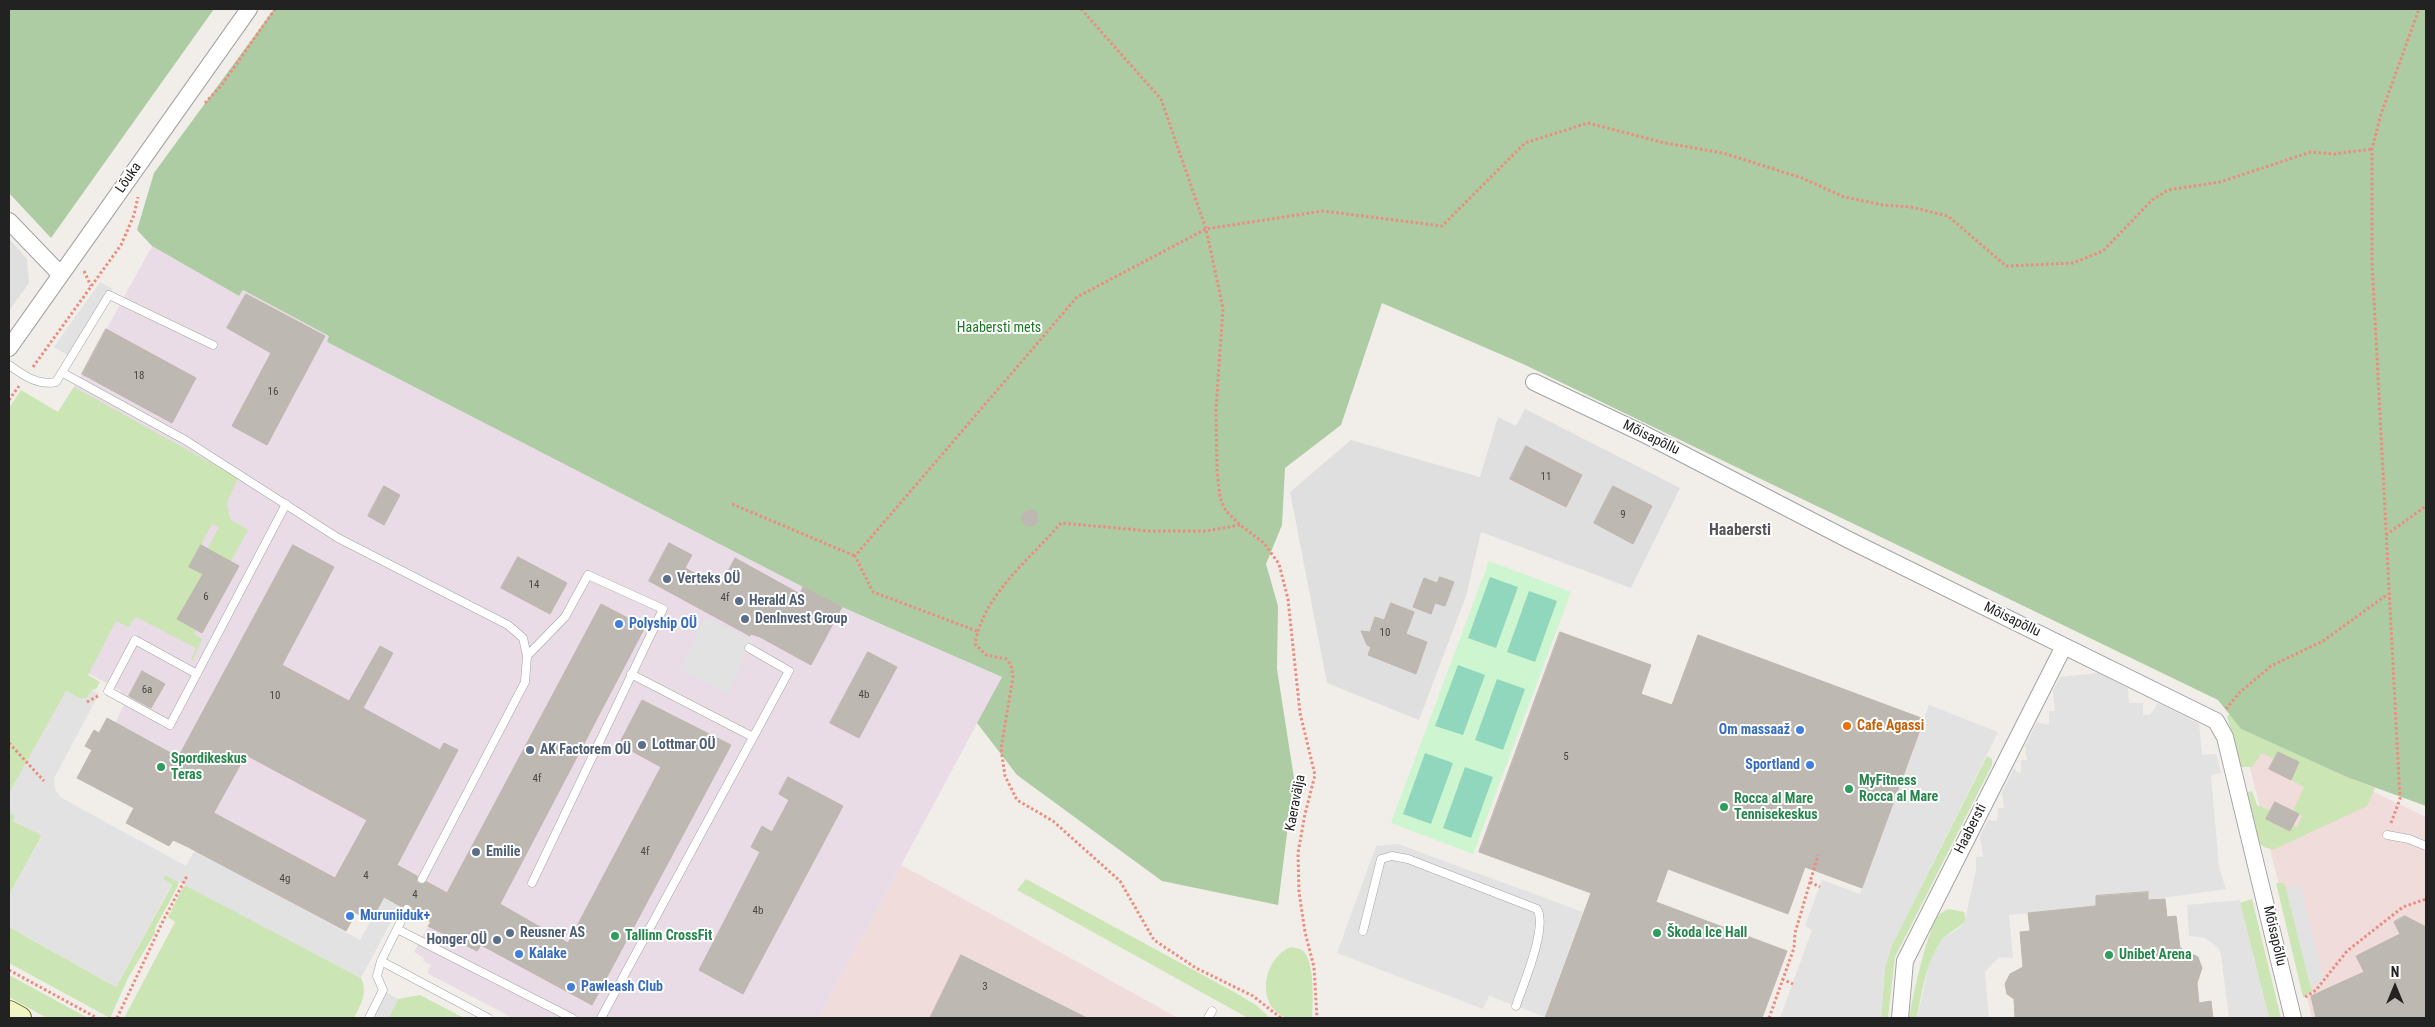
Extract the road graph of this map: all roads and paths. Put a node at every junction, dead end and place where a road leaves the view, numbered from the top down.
1 (249, 9) edge
2 (275, 9) edge
3 (1081, 9) edge
4 (2419, 9) edge
5 (202, 107) dead end
6 (2372, 149) junction
7 (139, 192) dead end
8 (9, 221) edge
9 (1206, 229) junction
10 (60, 274) junction
11 (213, 345) dead end
12 (9, 348) edge
13 (9, 365) edge
14 (63, 374) junction
15 (26, 376) junction
16 (1534, 382) dead end
17 (9, 400) edge
18 (286, 504) junction
19 (732, 504) dead end
20 (2426, 506) edge
21 (1240, 526) junction
22 (2386, 535) junction
23 (855, 556) junction
24 (2389, 594) junction
25 (977, 631) junction
26 (2064, 646) junction
27 (749, 648) dead end
28 (527, 656) junction
29 (196, 674) junction
30 (631, 674) junction
31 (2216, 721) junction
32 (753, 737) junction
33 (9, 743) edge
34 (44, 780) dead end
35 (2387, 835) joint
36 (2426, 846) edge
37 (1818, 855) dead end
38 (187, 876) dead end
39 (422, 879) dead end
40 (1810, 882) junction
41 (532, 883) dead end
42 (1820, 886) dead end
43 (2426, 900) edge
44 (407, 909) dead end
45 (397, 929) junction
46 (1363, 931) dead end
47 (381, 961) junction
48 (9, 970) edge
49 (1782, 979) junction
50 (1793, 984) dead end
51 (2301, 1000) dead end
52 (1516, 1006) dead end
53 (9, 1012) edge
54 (20, 1018) edge
55 (98, 1018) edge
56 (117, 1018) edge
57 (368, 1018) edge
58 (488, 1018) edge
59 (572, 1018) edge
60 (601, 1018) edge
61 (1281, 1018) edge
62 (1317, 1018) edge
63 (1768, 1018) edge
64 (1900, 1018) edge
65 (2293, 1018) edge

1 - 10 street, Lõuka
2 - 5 path
3 - 9 path
4 - 6 path
6 - 9 path
6 - 22 path
7 - 15 path
8 - 10 street
9 - 21 path
9 - 23 path
10 - 12 street, Lõuka
11 - 14 lane
13 - 15 lane
14 - 15 lane
14 - 18 lane
15 - 17 path
16 - 26 street, Mõisapõllu
18 - 28 lane
18 - 29 lane
19 - 23 path
20 - 22 path
21 - 25 path
21 - 62 path, Kaeravälja
22 - 24 path
23 - 25 path
24 - 31 path
24 - 35 path
25 - 61 path
26 - 31 street, Mõisapõllu
26 - 64 street, Haabersti
27 - 32 lane
28 - 30 lane
28 - 39 lane
29 - 29 lane
30 - 32 lane
30 - 41 lane
31 - 65 street, Mõisapõllu
32 - 60 lane
33 - 34 path
35 - 36 lane
37 - 40 path
38 - 56 path
40 - 42 path
40 - 49 path
43 - 51 path
44 - 45 lane
45 - 47 lane
45 - 59 lane
46 - 52 lane
47 - 57 lane
47 - 58 lane
48 - 55 path
49 - 50 path
49 - 63 path
53 - 54 main road

